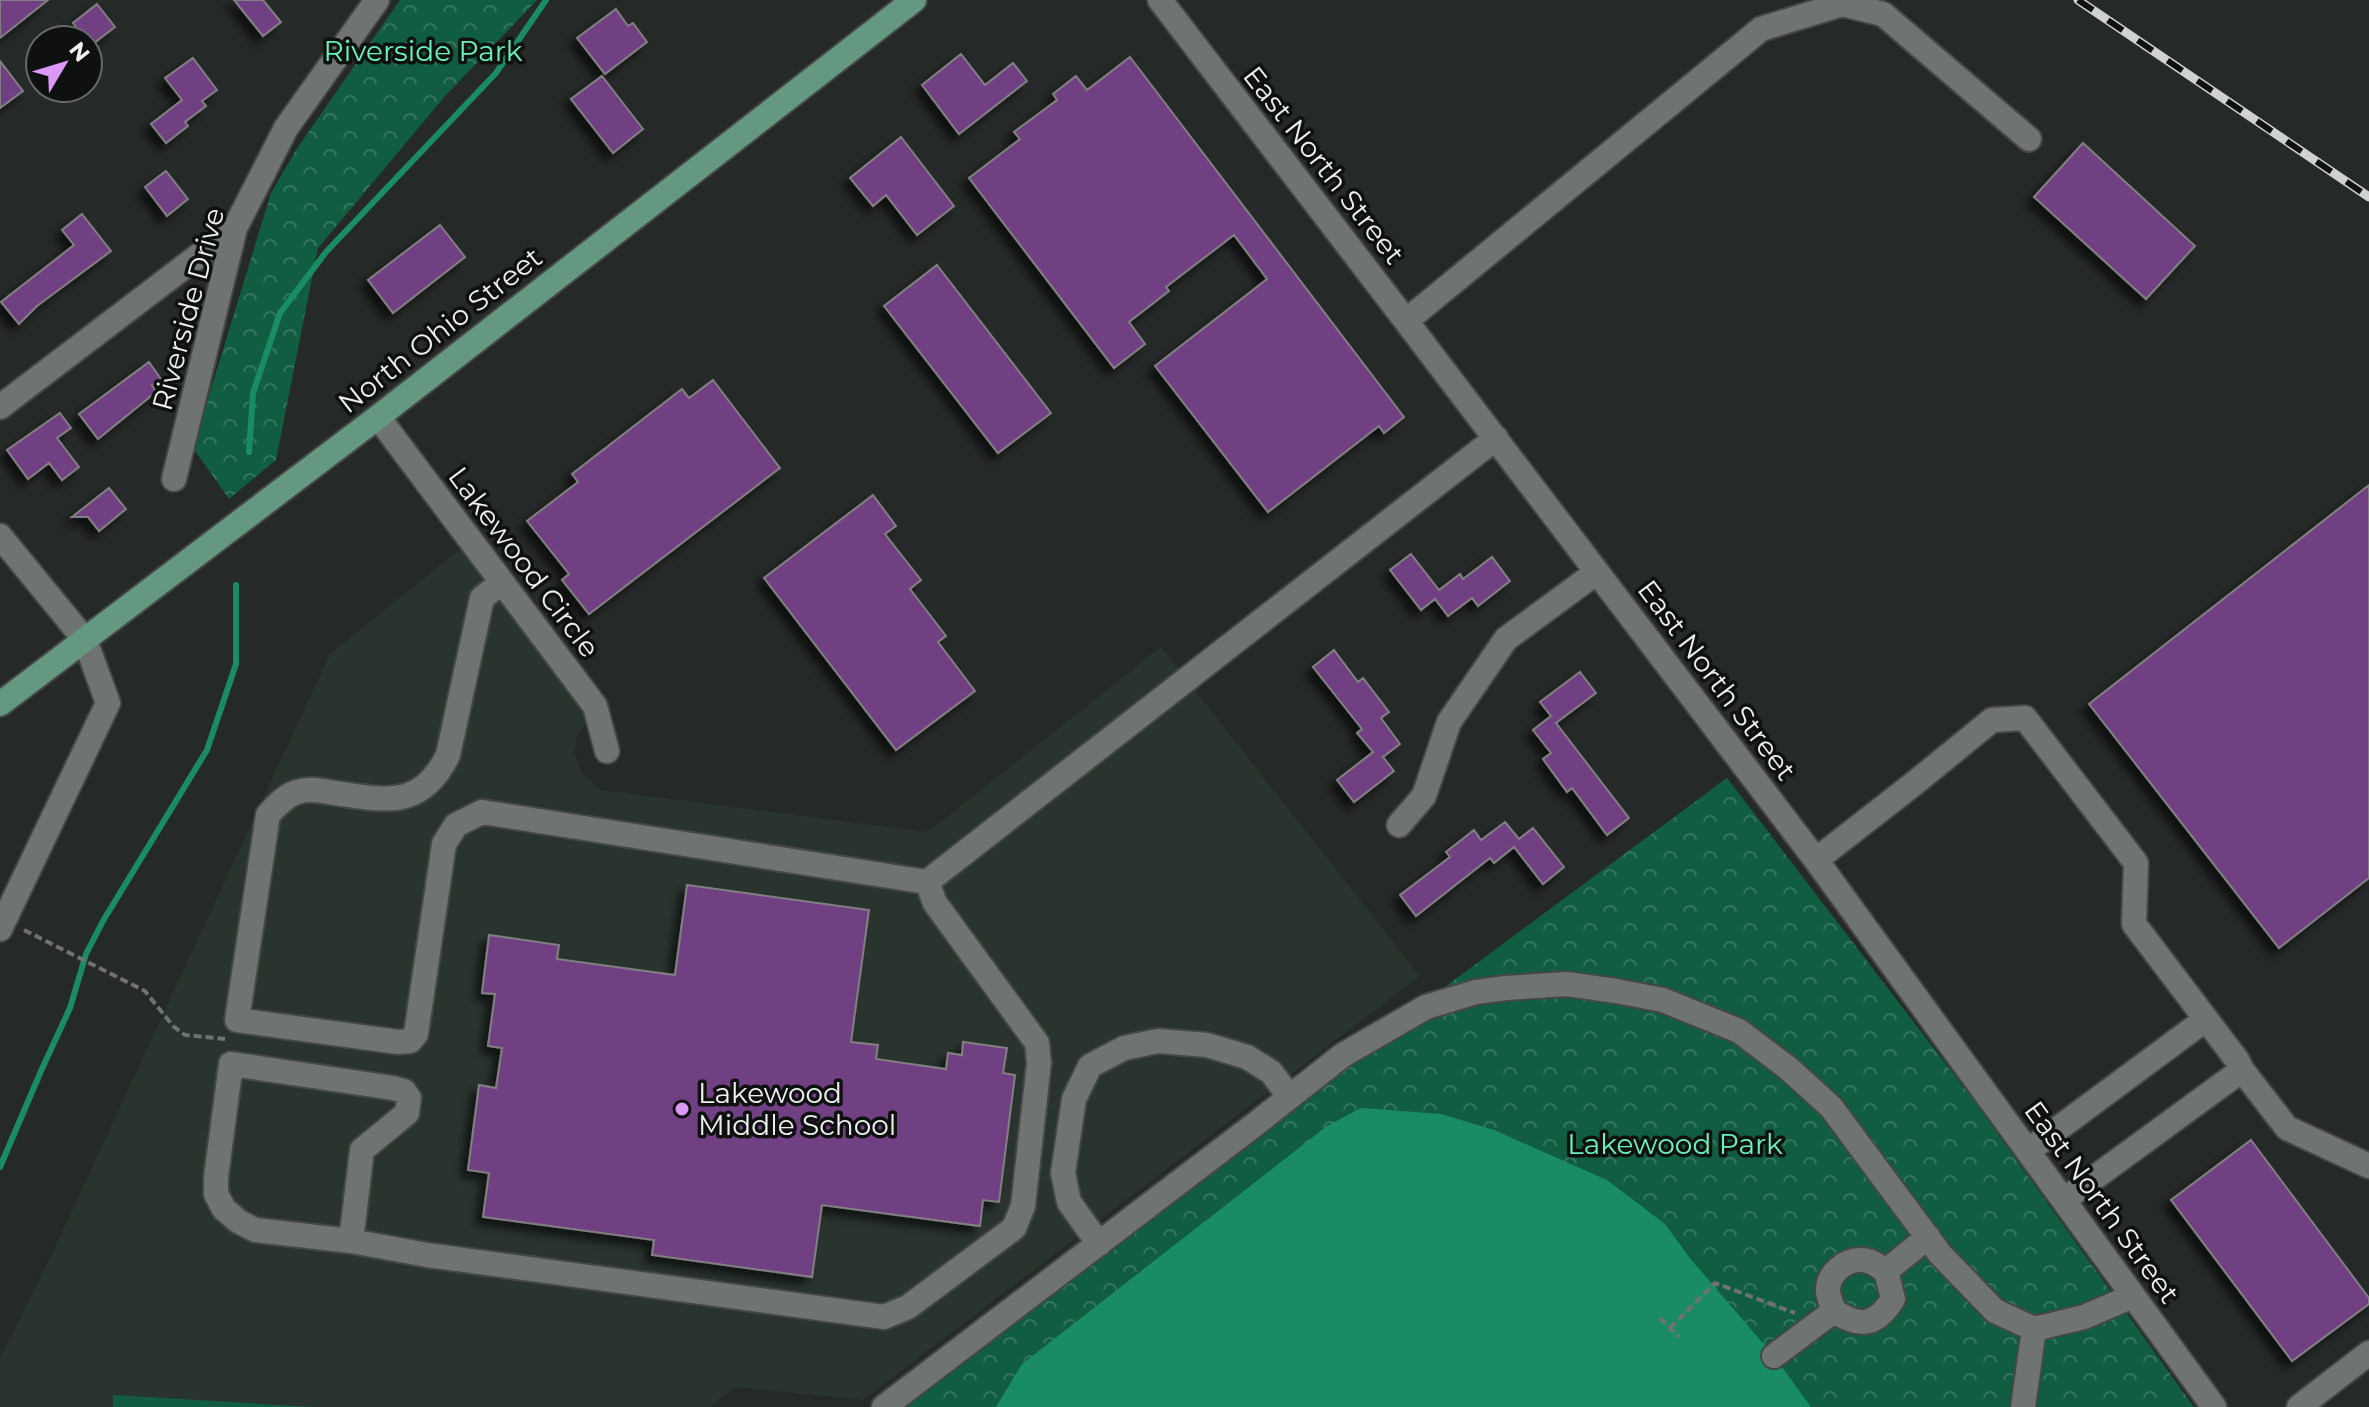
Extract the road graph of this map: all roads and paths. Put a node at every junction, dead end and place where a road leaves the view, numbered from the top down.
1 (377, 0) edge
2 (914, 0) edge
3 (1160, 0) edge
4 (2029, 139) dead end
5 (235, 228) junction
6 (1406, 321) junction
7 (0, 407) edge
8 (378, 417) junction
9 (1496, 438) junction
10 (174, 479) dead end
11 (0, 536) edge
12 (1597, 572) junction
13 (502, 582) junction
14 (85, 640) junction
15 (0, 704) edge
16 (607, 751) dead end
17 (1399, 825) dead end
18 (1816, 860) junction
19 (927, 882) junction
20 (0, 929) edge
21 (35, 936) dead end
22 (127, 982) dead end
23 (2206, 1019) junction
24 (237, 1020) junction
25 (231, 1064) junction
26 (2242, 1070) junction
27 (1290, 1097) junction
28 (2028, 1151) junction
29 (2369, 1166) edge
30 (2064, 1200) junction
31 (1928, 1237) junction
32 (351, 1241) junction
33 (1099, 1244) junction
34 (1886, 1271) junction
35 (2133, 1296) junction
36 (1827, 1316) junction
37 (1660, 1318) dead end
38 (1670, 1328) junction
39 (2034, 1329) junction
40 (1679, 1337) dead end
41 (2369, 1353) edge
42 (1774, 1356) dead end
43 (884, 1407) edge
44 (2023, 1407) edge
45 (2214, 1407) edge
46 (2299, 1407) edge

1 - 5 street, Riverside Drive
2 - 8 main road, North Ohio Street
3 - 6 street, East North Street
4 - 6 street
5 - 7 street
5 - 10 street, Riverside Drive
6 - 9 street, East North Street
8 - 13 street, Lakewood Circle
8 - 14 main road, North Ohio Street
9 - 12 street, East North Street
9 - 19 street
11 - 14 street
12 - 17 street
12 - 18 street, East North Street
13 - 16 street, Lakewood Circle
13 - 24 street
14 - 15 main road, North Ohio Street
14 - 20 street
18 - 23 street
18 - 28 street, East North Street
19 - 24 street
19 - 32 street
21 - 22 path
23 - 26 street
23 - 28 street
24 - 25 street
25 - 32 street
25 - 32 street
26 - 29 street
26 - 30 street
27 - 31 street
27 - 33 street
27 - 33 street
28 - 30 street, East North Street
30 - 35 street, East North Street
31 - 34 street
31 - 39 street
33 - 43 street
34 - 36 street
34 - 36 street
35 - 39 street
35 - 45 street, East North Street
36 - 38 path
36 - 42 street
37 - 38 path
38 - 40 path
39 - 44 street
41 - 46 street

